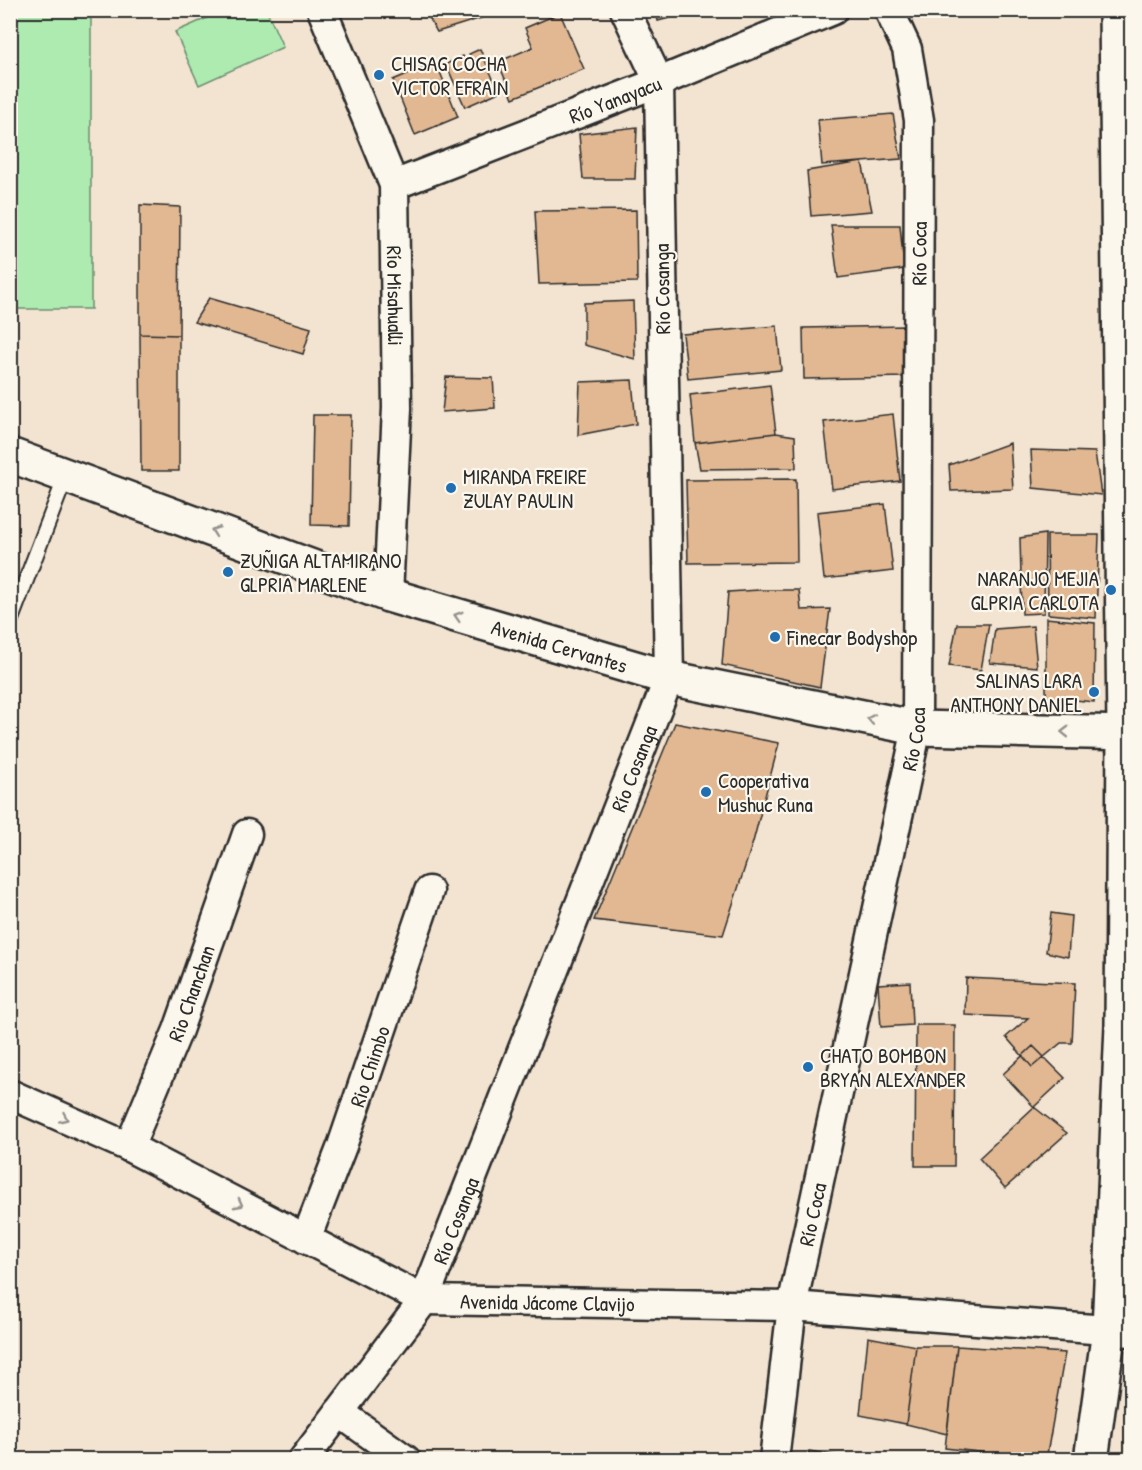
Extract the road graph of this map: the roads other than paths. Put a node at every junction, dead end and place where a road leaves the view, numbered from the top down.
1 (322, 10) edge
2 (625, 10) edge
3 (833, 10) edge
4 (890, 10) edge
5 (1116, 10) edge
6 (658, 82) junction
7 (394, 185) junction
8 (10, 455) edge
9 (66, 476) junction
10 (388, 595) junction
11 (10, 622) edge
12 (669, 678) junction
13 (917, 728) junction
14 (1128, 733) edge
15 (247, 834) dead end
16 (429, 891) dead end
17 (1125, 1080) edge
18 (10, 1094) edge
19 (129, 1147) junction
20 (306, 1239) junction
21 (424, 1300) junction
22 (792, 1306) junction
23 (1120, 1331) edge
24 (339, 1412) junction
25 (303, 1460) edge
26 (406, 1460) edge
27 (774, 1460) edge
28 (1091, 1460) edge

1 - 7 street, Río Misahualli
2 - 6 street, Río Cosanga
3 - 6 street, Río Yanayacu
4 - 13 street, Río Coca
5 - 14 street
6 - 7 street, Río Yanayacu
6 - 12 street, Río Cosanga
7 - 10 street, Río Misahualli
8 - 9 street, Avenida Cervantes
10 -> 9 street, Avenida Cervantes
9 - 11 lane
12 -> 10 street, Avenida Cervantes
13 -> 12 street, Avenida Cervantes
12 - 21 street, Río Cosanga
14 -> 13 street, Avenida Cervantes
13 - 22 street, Río Coca
14 - 17 street
15 - 19 street, Rio Chanchan
16 - 20 street, Rio Chimbo
17 - 23 street
18 -> 19 street, Avenida Jácome Clavijo
19 -> 20 street, Avenida Jácome Clavijo
20 - 21 street, Avenida Jácome Clavijo
21 - 22 street, Avenida Jácome Clavijo
21 - 24 street, Río Cosanga
22 - 23 street, Avenida Jácome Clavijo
22 - 27 street, Río Coca
23 - 28 street
24 - 25 street, Río Cosanga
24 - 26 street

